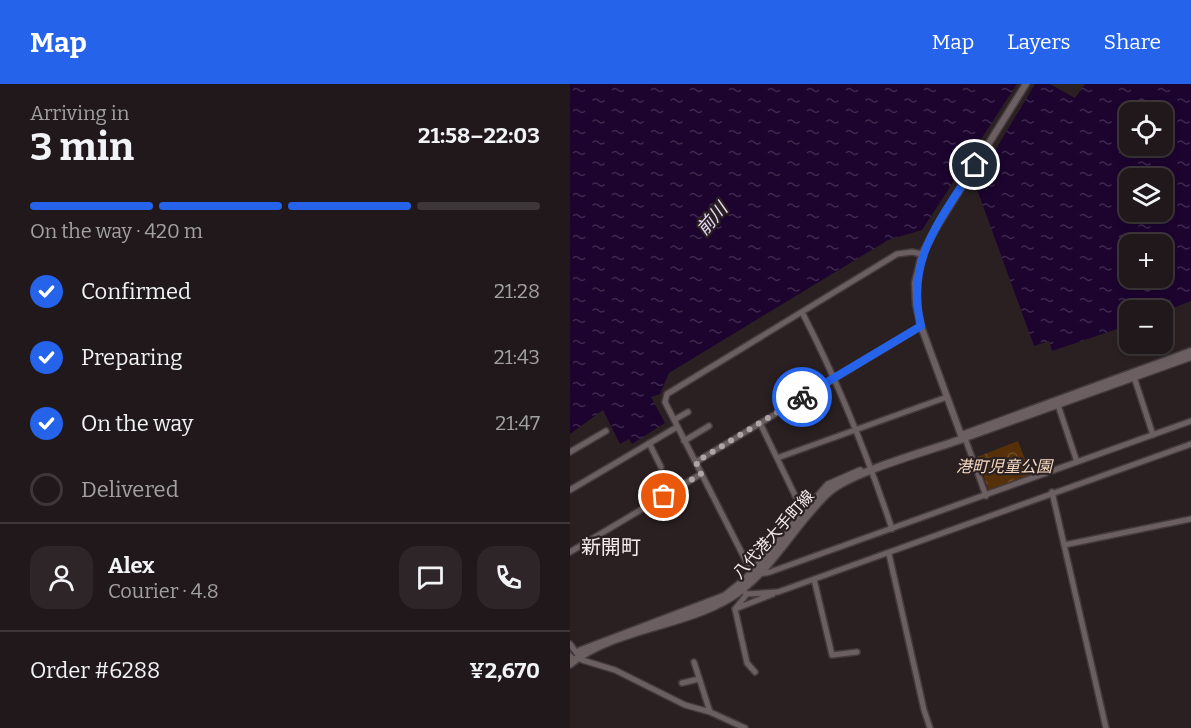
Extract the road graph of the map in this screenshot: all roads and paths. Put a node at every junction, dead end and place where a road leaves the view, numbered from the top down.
1 (1026, 84) edge
2 (922, 254) junction
3 (802, 312) junction
4 (921, 326) junction
5 (1191, 351) edge
6 (1191, 357) edge
7 (835, 376) junction
8 (1134, 377) junction
9 (947, 397) junction
10 (1058, 405) junction
11 (688, 412) dead end
12 (674, 420) junction
13 (1191, 421) edge
14 (760, 423) junction
15 (709, 426) dead end
16 (677, 427) junction
17 (856, 430) junction
18 (606, 431) dead end
19 (1153, 435) junction
20 (963, 437) junction
21 (684, 441) junction
22 (649, 443) junction
23 (1191, 444) edge
24 (570, 453) edge
25 (777, 458) junction
26 (696, 462) junction
27 (1077, 462) junction
28 (661, 467) dead end
29 (871, 469) junction
30 (701, 474) junction
31 (570, 490) edge
32 (1052, 492) junction
33 (986, 496) junction
34 (805, 515) junction
35 (1191, 519) edge
36 (892, 529) junction
37 (1064, 545) junction
38 (570, 552) edge
39 (889, 554) junction
40 (756, 572) junction
41 (814, 579) junction
42 (745, 592) junction
43 (778, 592) junction
44 (735, 609) junction
45 (570, 644) edge
46 (857, 652) dead end
47 (573, 658) edge
48 (694, 662) dead end
49 (755, 672) dead end
50 (699, 679) junction
51 (682, 683) dead end
52 (710, 712) junction
53 (745, 728) edge
54 (930, 728) edge
55 (1106, 728) edge

1 - 2 street
2 - 3 street
2 - 4 street
3 - 7 street
3 - 12 street
4 - 7 street
4 - 9 street
5 - 20 street
6 - 8 street
7 - 14 street
7 - 17 street
8 - 10 street
8 - 19 street
9 - 17 street
9 - 20 street
10 - 20 street
10 - 27 street
11 - 12 street
12 - 16 street
13 - 19 street
14 - 25 street
14 - 26 street
15 - 21 street
16 - 21 street
16 - 22 street
17 - 25 street
17 - 29 street
18 - 24 street
19 - 27 street
20 - 29 main road, 八代港大手町線
20 - 33 street
21 - 26 street
22 - 28 street
22 - 31 street
23 - 32 street
25 - 34 street
26 - 30 street
27 - 33 street
29 - 34 main road, 八代港大手町線
29 - 36 street
30 - 38 street
30 - 40 street
32 - 37 street
32 - 39 street
33 - 36 street
34 - 40 main road, 八代港大手町線
35 - 37 street
36 - 40 street
37 - 55 street
39 - 41 street
39 - 54 street
40 - 42 main road, 八代港大手町線
40 - 47 main road, 八代港大手町線
41 - 43 street
41 - 46 street
42 - 43 street
42 - 44 street
42 - 47 main road, 八代港大手町線
43 - 44 street
44 - 49 street
45 - 47 street
47 - 52 street
48 - 50 street
50 - 51 street
50 - 52 street
52 - 53 street

